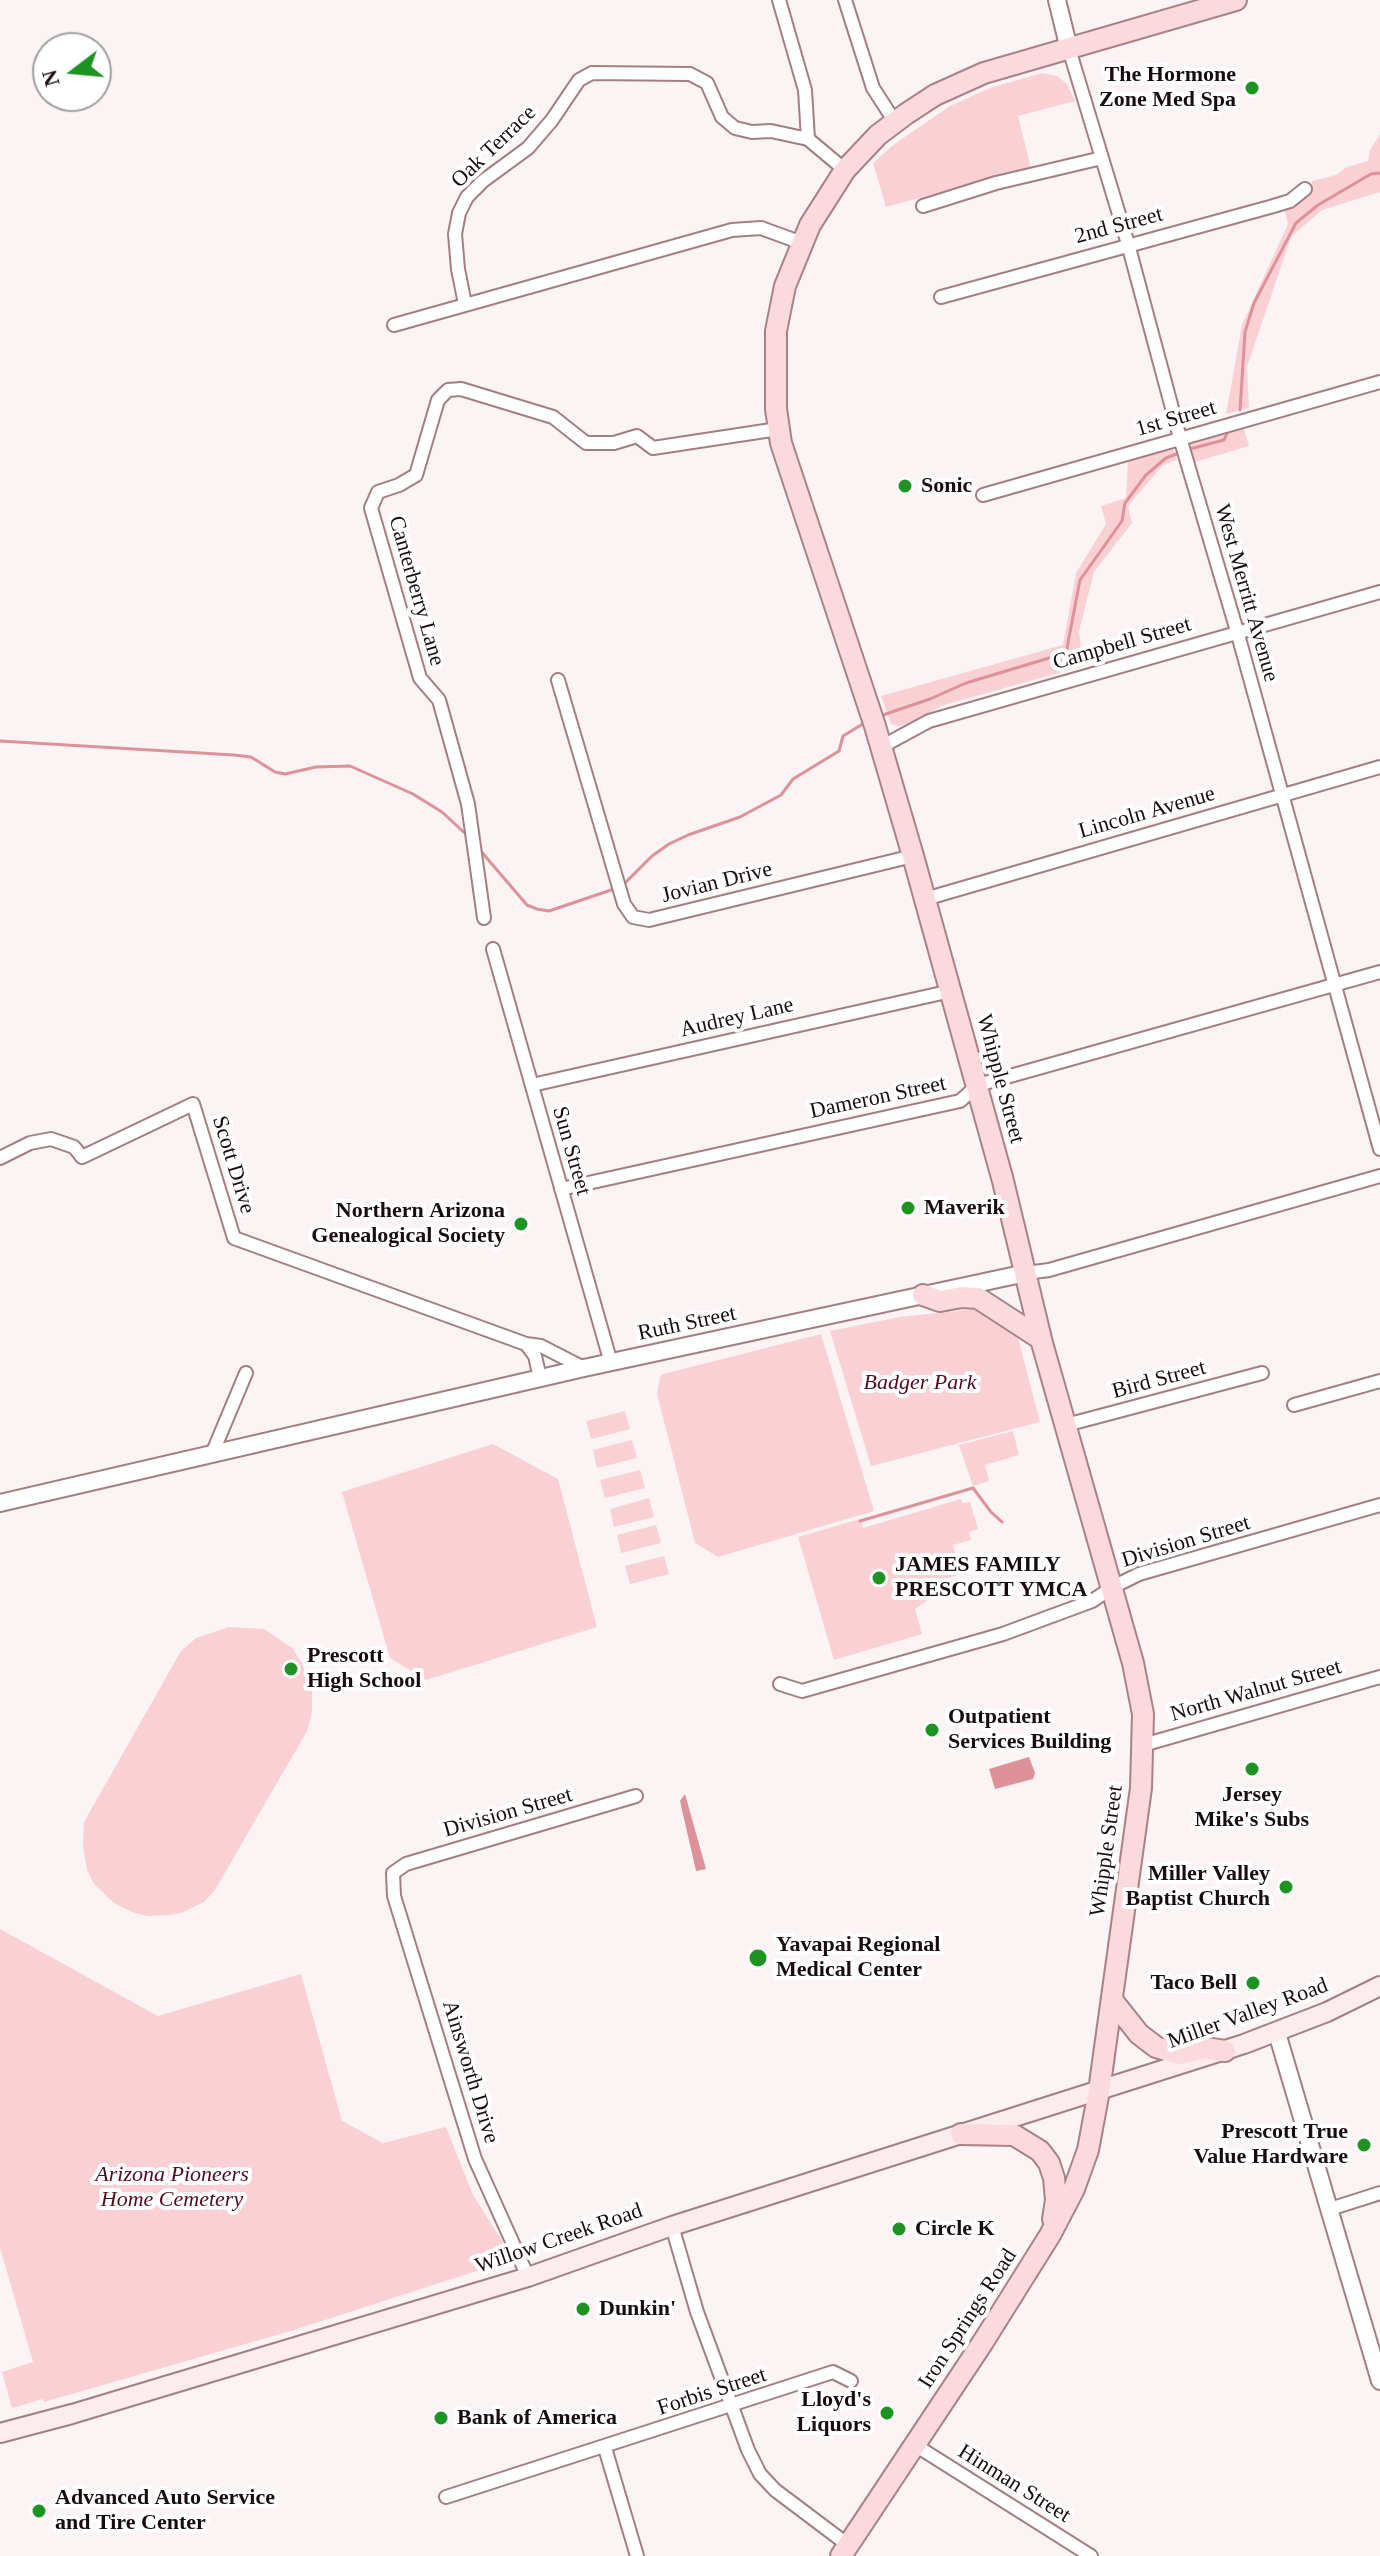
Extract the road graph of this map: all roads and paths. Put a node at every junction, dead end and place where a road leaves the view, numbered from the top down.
1 (779, 0) edge
2 (845, 0) edge
3 (1057, 0) edge
4 (1236, 0) edge
5 (1069, 49) junction
6 (895, 122) junction
7 (808, 139) junction
8 (1102, 158) junction
9 (845, 170) junction
10 (1305, 189) dead end
11 (923, 206) dead end
12 (802, 243) junction
13 (1128, 244) junction
14 (941, 297) dead end
15 (465, 304) junction
16 (394, 325) dead end
17 (1380, 382) edge
18 (778, 429) junction
19 (1181, 440) junction
20 (983, 495) dead end
21 (1380, 592) edge
22 (1237, 631) junction
23 (558, 680) dead end
24 (881, 747) junction
25 (1380, 767) edge
26 (1282, 795) junction
27 (913, 856) junction
28 (925, 899) junction
29 (484, 918) dead end
30 (493, 949) dead end
31 (1380, 972) edge
32 (1335, 985) junction
33 (951, 991) junction
34 (532, 1085) junction
35 (978, 1085) junction
36 (1380, 1149) edge
37 (0, 1158) edge
38 (1380, 1176) edge
39 (561, 1189) junction
40 (1026, 1273) junction
41 (923, 1295) junction
42 (1041, 1339) junction
43 (526, 1344) junction
44 (611, 1363) junction
45 (584, 1368) junction
46 (246, 1373) dead end
47 (1262, 1373) dead end
48 (540, 1378) junction
49 (1380, 1381) edge
50 (1294, 1405) dead end
51 (1066, 1425) junction
52 (212, 1454) junction
53 (0, 1503) edge
54 (1380, 1505) edge
55 (1113, 1587) junction
56 (1380, 1677) edge
57 (780, 1684) dead end
58 (1143, 1745) junction
59 (636, 1796) dead end
60 (393, 1873) joint
61 (1380, 1986) edge
62 (1112, 2000) junction
63 (1277, 2033) junction
64 (1225, 2051) junction
65 (1130, 2081) joint
66 (1099, 2091) junction
67 (961, 2134) junction
68 (1380, 2193) edge
69 (1330, 2209) junction
70 (672, 2226) junction
71 (1050, 2235) junction
72 (528, 2277) junction
73 (851, 2381) dead end
74 (1380, 2381) edge
75 (732, 2407) junction
76 (0, 2433) edge
77 (915, 2445) junction
78 (605, 2448) junction
79 (446, 2497) dead end
80 (844, 2550) edge
81 (637, 2556) edge
82 (1091, 2556) edge

1 - 7 street
2 - 6 street
3 - 5 street
4 - 5 main road, Whipple Street
5 - 6 main road, Whipple Street
5 - 8 street, West Merritt Avenue
6 - 9 main road, Whipple Street
7 - 9 street, Oak Terrace
7 - 15 street, Oak Terrace
8 - 11 street
8 - 13 street, West Merritt Avenue
9 - 12 main road, Whipple Street
10 - 13 street, 2nd Street
12 - 15 street
12 - 18 main road, Whipple Street
13 - 14 street, 2nd Street
13 - 19 street, West Merritt Avenue
15 - 16 street
17 - 19 street, 1st Street
18 - 24 main road, Whipple Street
18 - 29 street, Canterberry Lane
19 - 20 street, 1st Street
19 - 22 street, West Merritt Avenue
21 - 22 street, Campbell Street
22 - 24 street, Campbell Street
22 - 26 street, West Merritt Avenue
23 - 27 street, Jovian Drive
24 - 27 main road, Whipple Street
25 - 26 street, Lincoln Avenue
26 - 28 street, Lincoln Avenue
26 - 32 street, West Merritt Avenue
27 - 28 main road, Whipple Street
28 - 33 main road, Whipple Street
30 - 34 street, Sun Street
31 - 32 street, Dameron Street
32 - 35 street, Dameron Street
32 - 36 street, West Merritt Avenue
33 - 34 street, Audrey Lane
33 - 35 main road, Whipple Street
34 - 39 street, Sun Street
35 - 39 street, Dameron Street
35 - 40 main road, Whipple Street
37 - 43 street, Scott Drive
38 - 40 street, Ruth Street
39 - 44 street, Sun Street
40 - 41 street, Ruth Street
40 - 42 main road, Whipple Street
41 - 42 main road
41 - 44 street, Ruth Street
42 - 51 main road, Whipple Street
43 - 45 street, Scott Drive
43 - 48 street
44 - 45 street, Ruth Street
45 - 48 street, Ruth Street
46 - 52 street
47 - 51 street, Bird Street
48 - 52 street, Ruth Street
49 - 50 street
51 - 55 main road, Whipple Street
52 - 53 street, Ruth Street
54 - 55 street, Division Street
55 - 57 street, Division Street
55 - 58 main road, Whipple Street
56 - 58 street, North Walnut Street
58 - 62 main road, Whipple Street
59 - 60 street, Division Street
60 - 72 street, Ainsworth Drive
61 - 63 main road, Miller Valley Road
62 - 64 main road
62 - 66 main road, Whipple Street
63 - 64 main road, Miller Valley Road
63 - 69 street
64 - 65 main road, Miller Valley Road
65 - 66 main road, Willow Creek Road
66 - 67 main road, Willow Creek Road
66 - 71 main road, Iron Springs Road
67 - 70 main road, Willow Creek Road
67 - 71 main road
68 - 69 street
69 - 74 street
70 - 72 main road, Willow Creek Road
70 - 75 street
71 - 77 main road, Iron Springs Road
72 - 76 main road, Willow Creek Road
73 - 75 street, Forbis Street
75 - 78 street, Forbis Street
75 - 80 street
77 - 80 main road, Iron Springs Road
77 - 82 street, Hinman Street
78 - 79 street, Forbis Street
78 - 81 street

